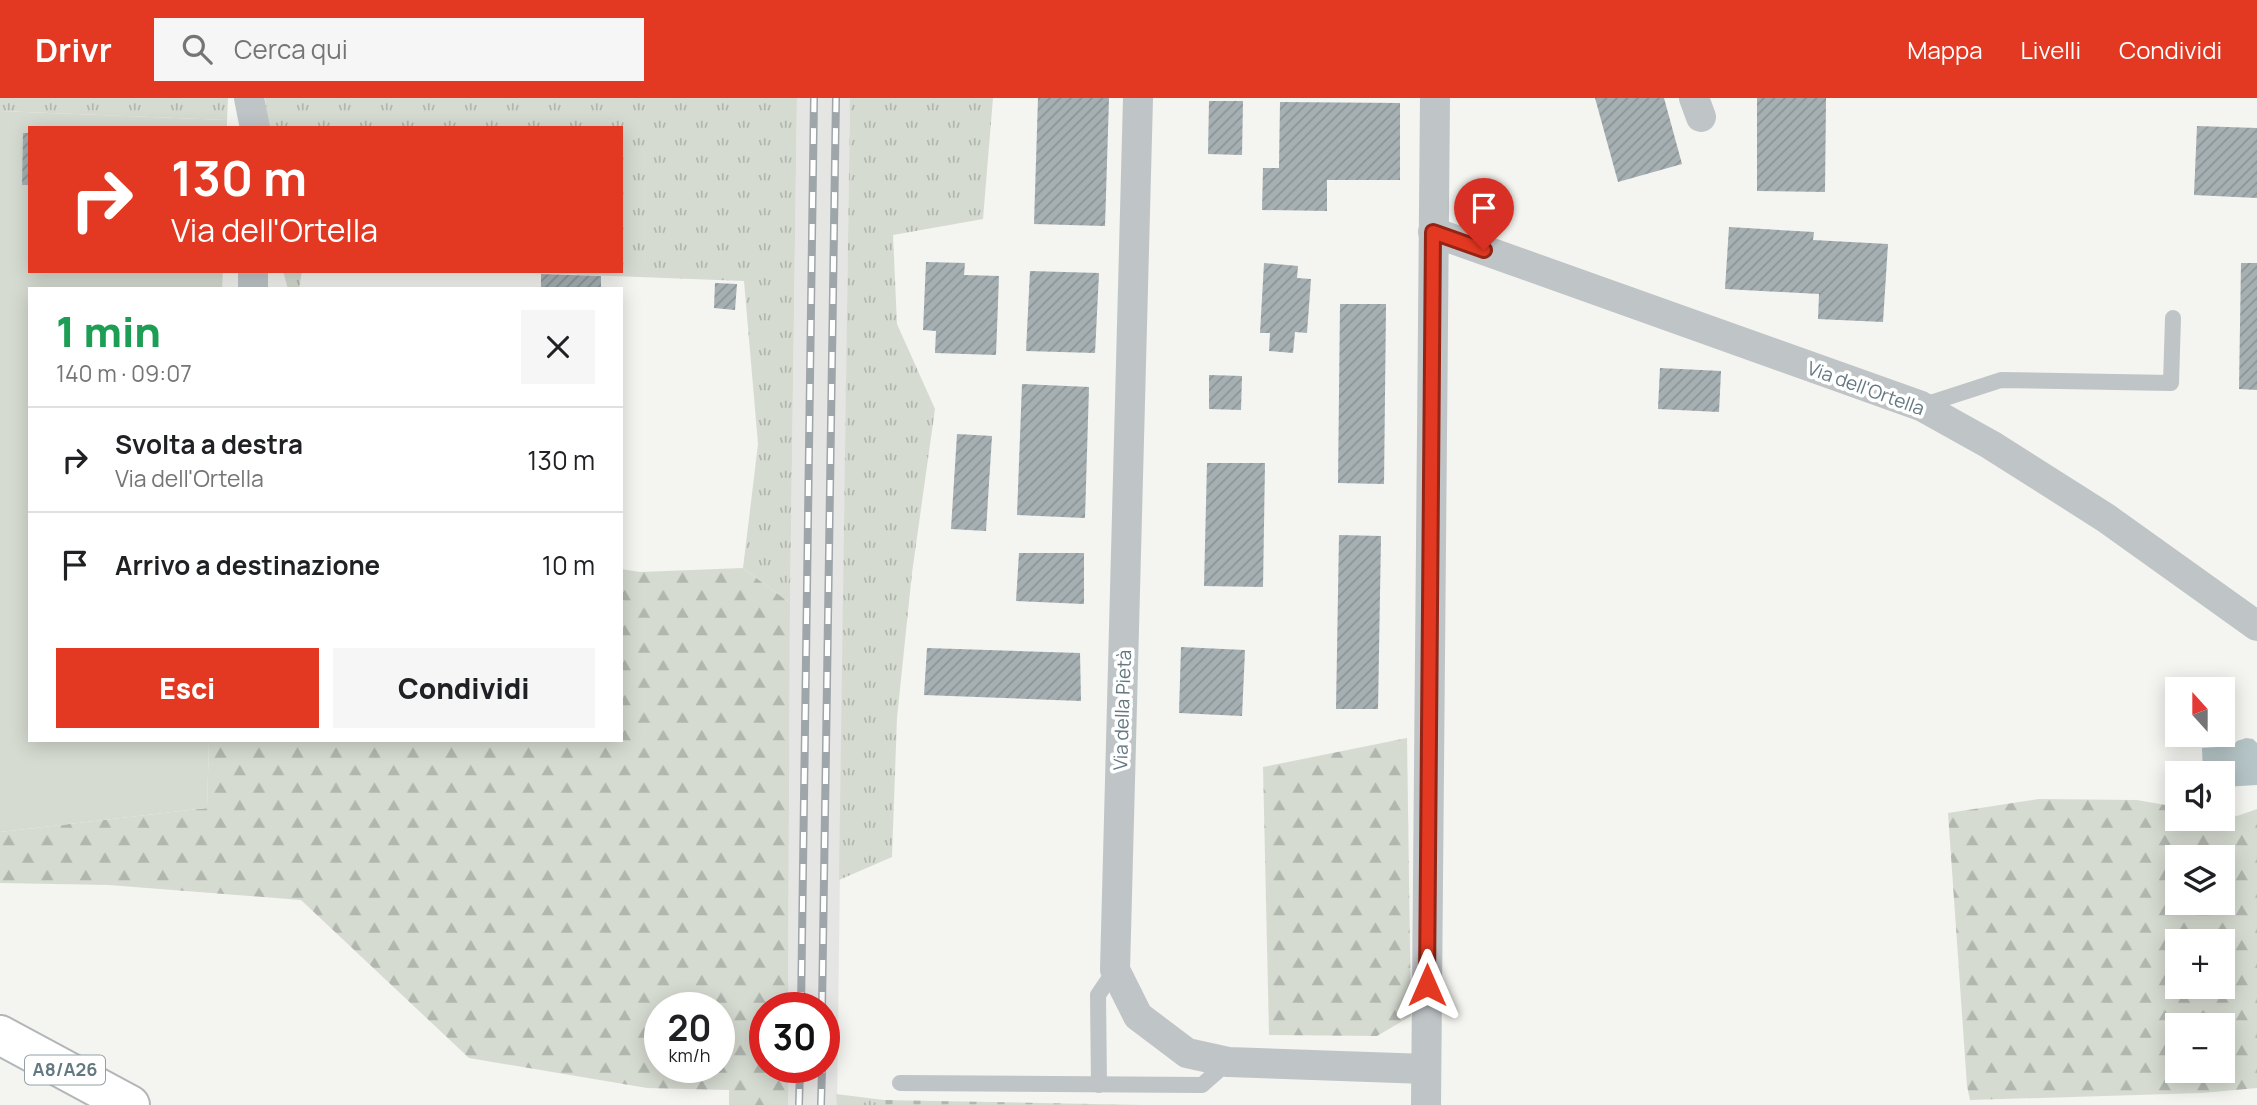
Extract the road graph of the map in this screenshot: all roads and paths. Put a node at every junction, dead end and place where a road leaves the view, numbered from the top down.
1 (249, 98) edge
2 (1138, 98) edge
3 (1435, 98) edge
4 (255, 126) edge
5 (1433, 232) junction
6 (2172, 318) dead end
7 (1921, 406) junction
8 (2257, 626) edge
9 (1115, 970) junction
10 (0, 1035) edge
11 (1228, 1062) junction
12 (1426, 1069) junction
13 (900, 1083) dead end
14 (1099, 1085) junction
15 (130, 1105) edge
16 (1426, 1105) edge

1 - 4 street
2 - 9 street, Via della Pietà
3 - 5 street
5 - 7 street, Via dell'Ortella
5 - 12 street
6 - 7 lane
7 - 8 street, Via dell'Ortella
9 - 11 street, Via della Pietà
9 - 14 lane
10 - 15 highway, A8/A26
11 - 12 street, Via della Pietà
11 - 14 lane
12 - 16 street
13 - 14 lane

